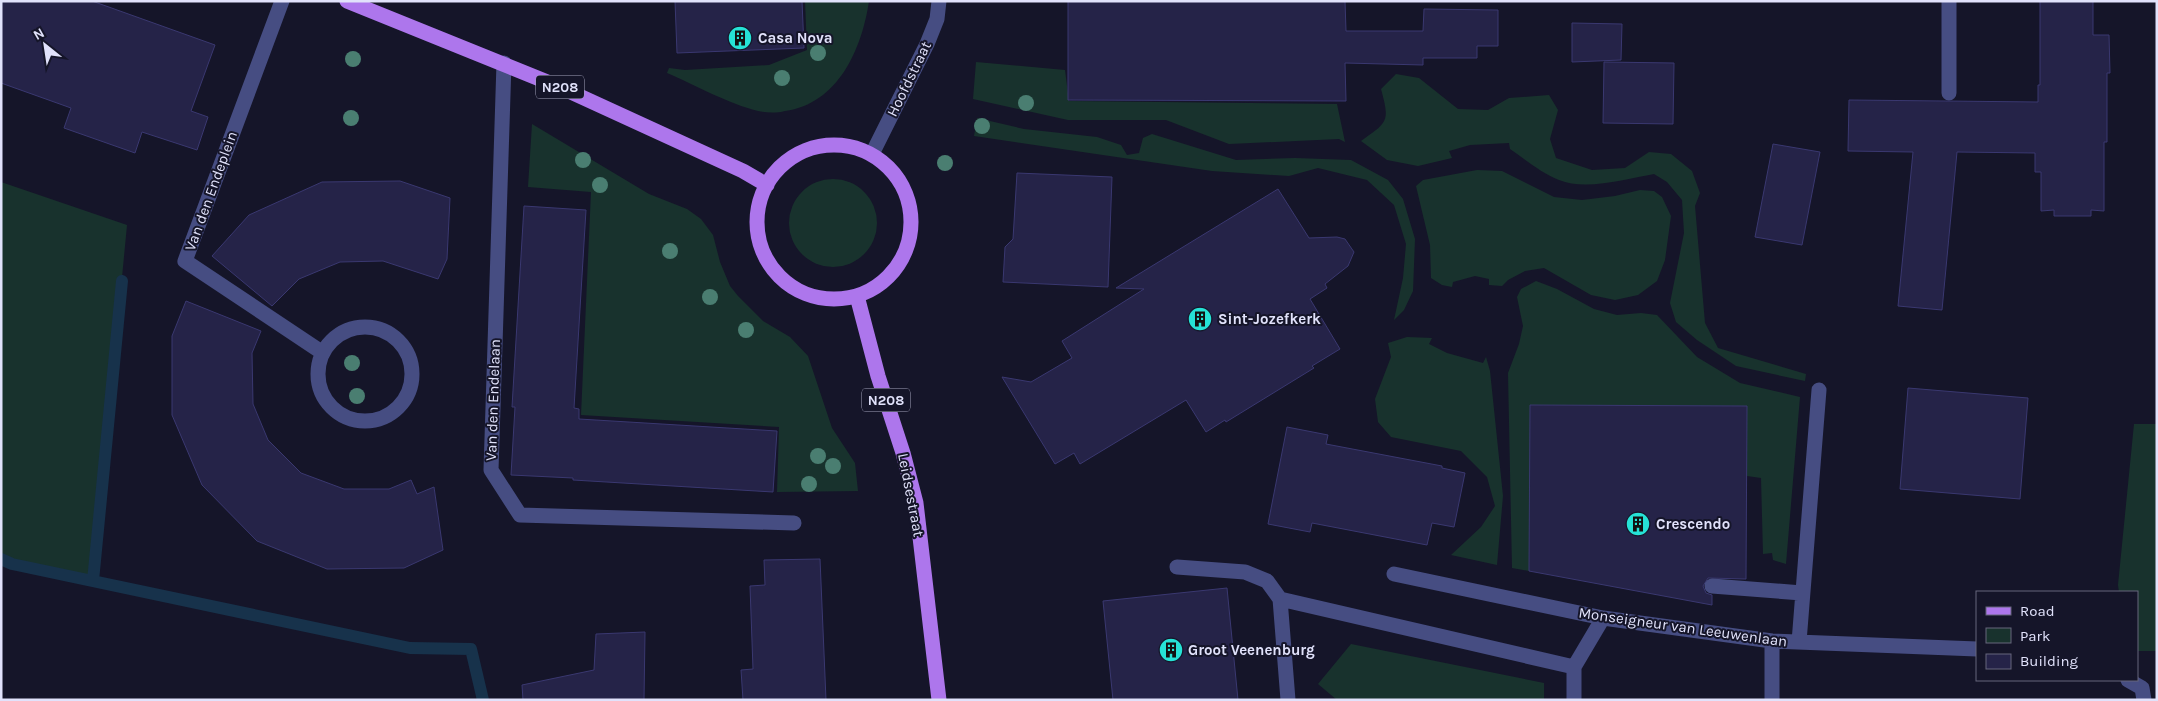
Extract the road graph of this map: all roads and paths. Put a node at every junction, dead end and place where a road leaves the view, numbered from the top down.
1 (282, 1) edge
2 (348, 1) edge
3 (939, 1) edge
4 (1949, 1) edge
5 (504, 62) junction
6 (1949, 93) dead end
7 (872, 154) junction
8 (767, 185) junction
9 (857, 296) junction
10 (323, 353) junction
11 (1819, 390) dead end
12 (794, 523) dead end
13 (1177, 567) dead end
14 (1394, 574) dead end
15 (1712, 586) dead end
16 (1802, 593) junction
17 (1280, 600) junction
18 (1603, 618) junction
19 (1772, 642) junction
20 (1799, 642) junction
21 (1976, 649) edge
22 (1574, 667) junction
23 (2130, 681) edge
24 (939, 700) edge
25 (1288, 700) edge
26 (1574, 700) edge
27 (1772, 700) edge
28 (2144, 700) edge

1 - 10 street, Van den Endeplein
2 - 5 main road, N208
3 - 7 street, Hoofdstraat
4 - 6 street
5 - 8 main road, N208
5 - 12 street, Van den Endelaan
7 - 8 main road
7 - 9 main road
8 - 9 main road
9 - 24 main road, Leidsestraat / N208
10 - 10 street
11 - 16 street
13 - 17 street
14 - 18 street, Monseigneur van Leeuwenlaan
15 - 16 street
16 - 20 street
17 - 22 street
17 - 25 street
18 - 19 street, Monseigneur van Leeuwenlaan
18 - 22 street
19 - 20 street, Monseigneur van Leeuwenlaan
19 - 27 street
20 - 21 street, Monseigneur van Leeuwenlaan
22 - 26 street
23 - 28 street

